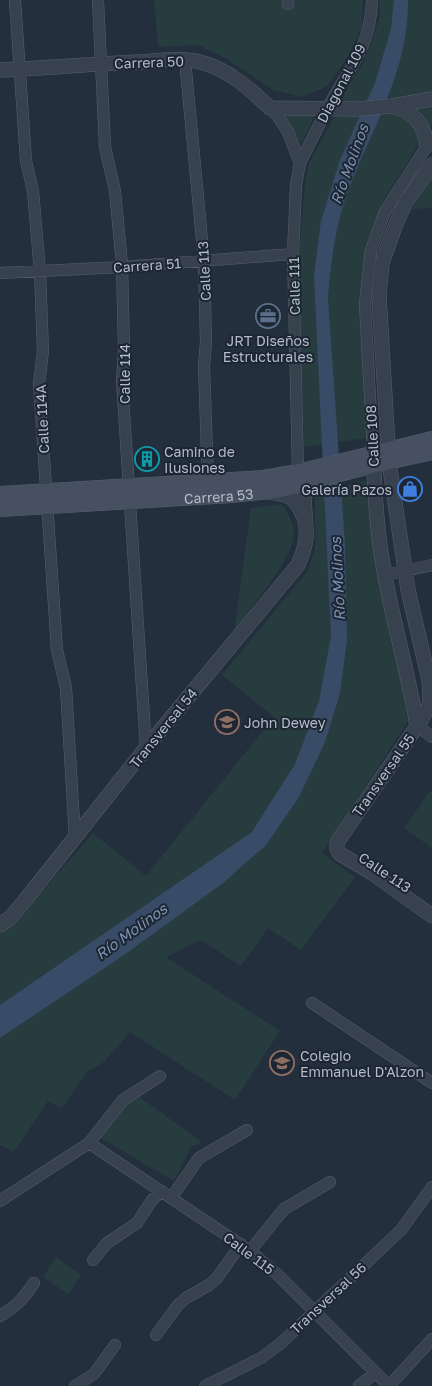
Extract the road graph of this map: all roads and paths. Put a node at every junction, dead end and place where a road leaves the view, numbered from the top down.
1 (15, 0) edge
2 (98, 0) edge
3 (372, 0) edge
4 (185, 60) junction
5 (102, 63) junction
6 (19, 69) junction
7 (0, 70) edge
8 (432, 99) edge
9 (389, 106) junction
10 (270, 108) junction
11 (328, 108) junction
12 (430, 142) edge
13 (300, 163) junction
14 (432, 165) edge
15 (293, 254) junction
16 (204, 261) junction
17 (122, 267) junction
18 (40, 272) junction
19 (0, 273) edge
20 (432, 439) edge
21 (432, 452) edge
22 (389, 455) junction
23 (373, 459) junction
24 (298, 472) junction
25 (314, 477) junction
26 (208, 482) junction
27 (266, 491) junction
28 (0, 494) edge
29 (129, 494) junction
30 (47, 499) junction
31 (0, 509) edge
32 (306, 522) junction
33 (432, 565) edge
34 (404, 571) junction
35 (385, 575) junction
36 (431, 685) edge
37 (416, 726) junction
38 (432, 737) edge
39 (146, 748) junction
40 (75, 838) junction
41 (339, 847) junction
42 (432, 904) edge
43 (432, 916) edge
44 (0, 925) edge
45 (312, 1003) dead end
46 (160, 1076) dead end
47 (432, 1082) edge
48 (246, 1130) dead end
49 (89, 1143) junction
50 (330, 1182) dead end
51 (431, 1190) edge
52 (166, 1195) junction
53 (0, 1201) edge
54 (245, 1248) junction
55 (93, 1260) dead end
56 (34, 1283) dead end
57 (315, 1311) junction
58 (0, 1316) edge
59 (156, 1335) dead end
60 (432, 1339) edge
61 (116, 1345) dead end
62 (375, 1373) junction
63 (76, 1386) edge
64 (206, 1386) edge
65 (359, 1386) edge
66 (389, 1386) edge

1 - 6 street, Calle 114A
2 - 5 street, Calle 114
3 - 11 street, Diagonal 109
4 - 5 street, Carrera 50
4 - 10 street, Carrera 50
4 - 16 street, Calle 113
5 - 6 street, Carrera 50
5 - 17 street, Calle 114
6 - 7 street, Carrera 50
6 - 18 street, Calle 114A
8 - 9 street
9 - 11 street
9 - 12 street
10 - 11 street
10 - 13 street
11 - 13 street, Diagonal 109
12 - 23 street, Calle 108
13 - 15 street, Calle 111
14 - 22 street, Calle 108
15 - 16 street, Carrera 51
15 - 24 street, Calle 111
16 - 17 street, Carrera 51
16 - 26 street, Calle 113
17 - 18 street, Carrera 51
17 - 29 street, Calle 114
18 - 19 street, Carrera 51
18 - 30 street, Calle 114A
20 - 22 main road, Carrera 53
21 - 22 main road, Carrera 53
22 - 23 main road, Carrera 53
22 - 34 street, Calle 108
23 - 25 main road, Carrera 53
23 - 35 street, Calle 108
24 - 25 main road, Carrera 53
24 - 26 main road, Carrera 53
25 - 27 main road, Carrera 53
25 - 32 street, Transversal 54
26 - 29 main road, Carrera 53
27 - 29 main road, Carrera 53
27 - 32 street
28 - 30 main road, Carrera 53
29 - 30 main road, Carrera 53
29 - 39 street, Calle 114
30 - 31 main road, Carrera 53
30 - 40 street, Calle 114A
32 - 39 street, Transversal 54
33 - 34 street
34 - 35 street
34 - 36 street, Calle 108
35 - 37 street, Calle 108
36 - 37 street, Transversal 55
37 - 38 street
37 - 41 street, Transversal 55
39 - 40 street, Transversal 54
40 - 44 street, Transversal 54
41 - 42 street, Calle 113
41 - 43 street, Calle 113
45 - 47 street
46 - 49 street
48 - 52 street
49 - 52 street, Calle 115
49 - 53 street
50 - 54 street
51 - 57 street, Transversal 56
52 - 54 street, Calle 115
52 - 55 street
54 - 57 street, Calle 115
54 - 59 street
56 - 58 street
57 - 62 street, Calle 115
57 - 64 street, Transversal 56
60 - 66 street
61 - 63 street
62 - 65 street
62 - 66 street, Calle 115

